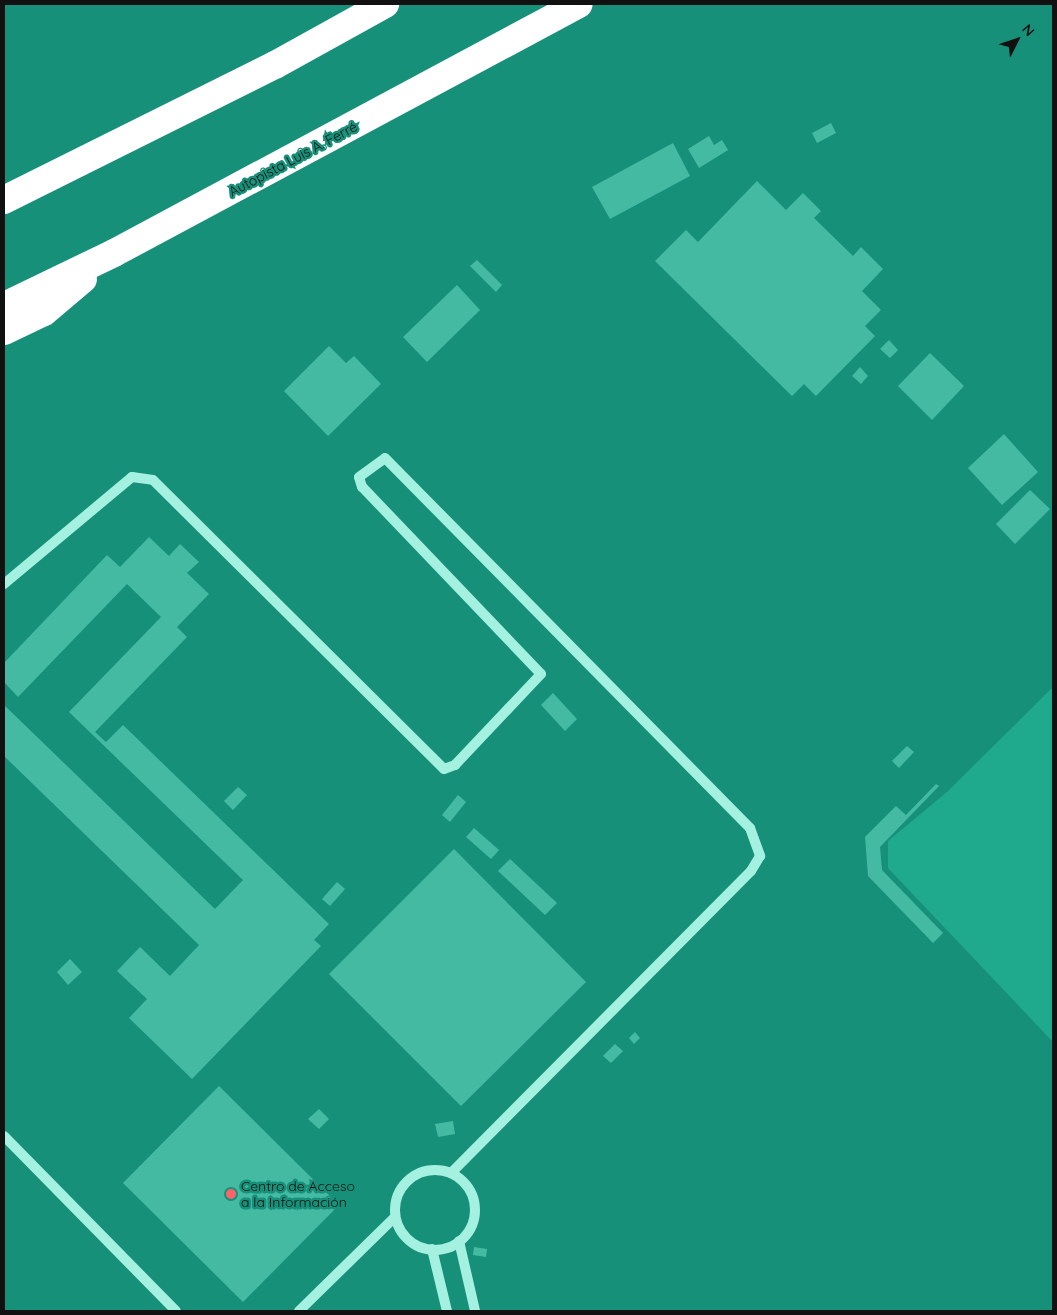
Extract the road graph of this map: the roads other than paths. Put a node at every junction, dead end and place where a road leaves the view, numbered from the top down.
1 (385, 4) edge
2 (579, 4) edge
3 (4, 200) edge
4 (114, 253) junction
5 (4, 306) edge
6 (4, 331) edge
7 (4, 584) edge
8 (4, 1136) edge
9 (450, 1173) junction
10 (395, 1217) junction
11 (459, 1241) junction
12 (432, 1248) junction
13 (176, 1311) edge
14 (300, 1311) edge
15 (447, 1311) edge
16 (475, 1311) edge

1 - 3 highway
2 - 4 highway, Autopista Luis A. Ferré
4 - 5 highway, Autopista Luis A. Ferré
4 - 6 highway
7 - 9 lane
8 - 13 lane
9 - 10 lane
9 - 11 lane
10 - 12 lane
10 - 14 lane
11 - 12 lane
11 - 16 lane
12 - 15 lane

